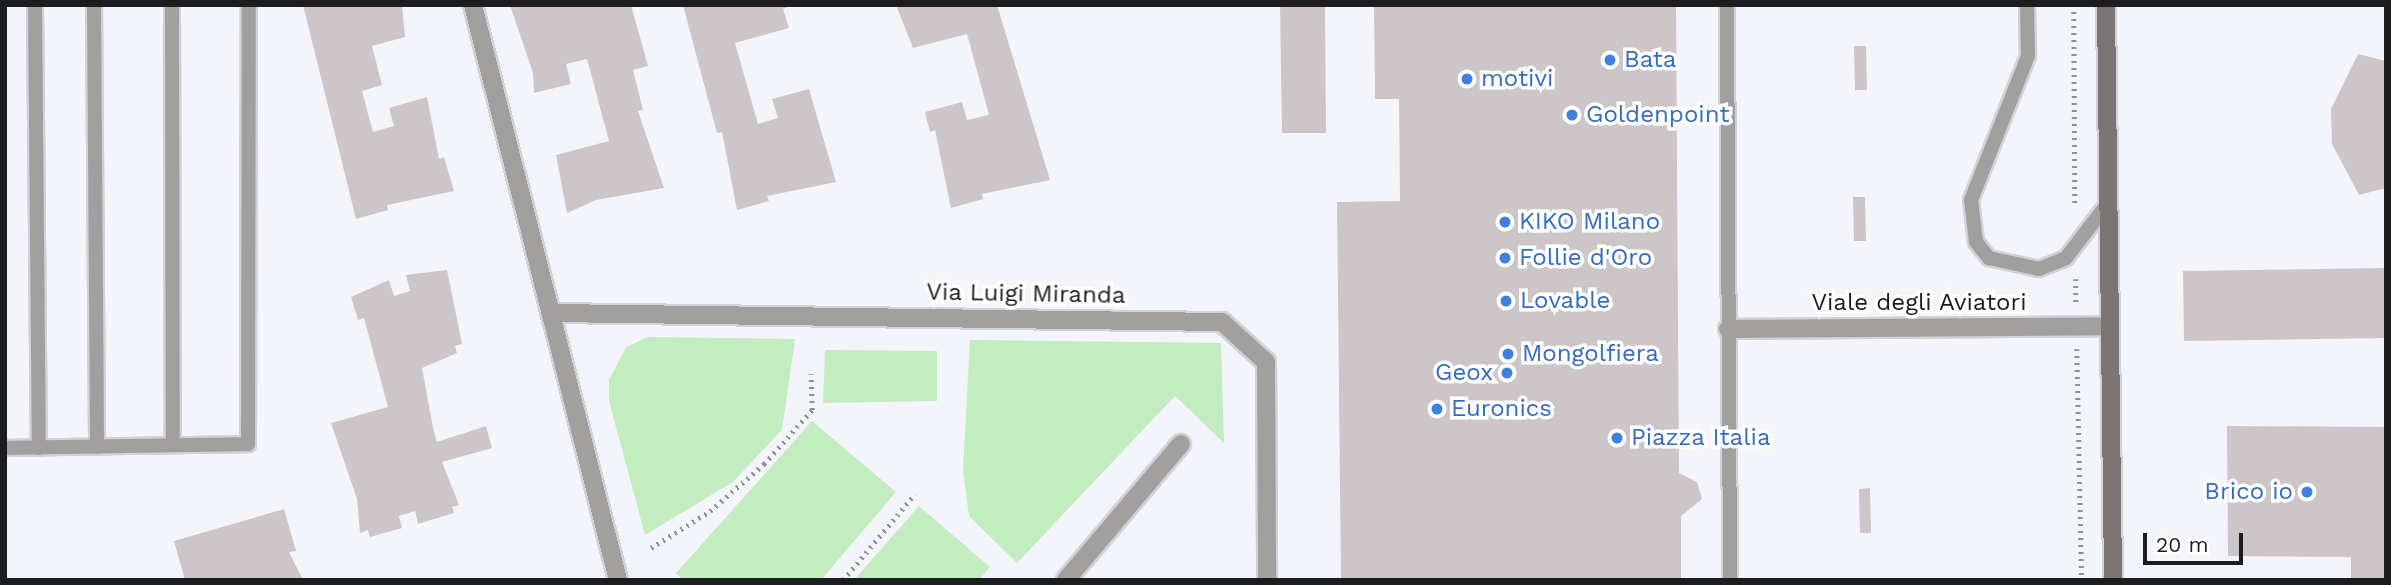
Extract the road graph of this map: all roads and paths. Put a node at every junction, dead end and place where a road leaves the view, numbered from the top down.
1 (36, 5) edge
2 (94, 5) edge
3 (172, 5) edge
4 (249, 5) edge
5 (473, 5) edge
6 (1727, 5) edge
7 (2027, 5) edge
8 (2074, 5) edge
9 (2106, 5) edge
10 (2108, 203) junction
11 (2076, 247) junction
12 (552, 313) junction
13 (2110, 326) junction
14 (2077, 327) junction
15 (1728, 328) junction
16 (811, 374) dead end
17 (1181, 444) dead end
18 (173, 445) junction
19 (97, 447) junction
20 (5, 448) edge
21 (39, 448) junction
22 (915, 494) dead end
23 (651, 548) dead end
24 (618, 580) edge
25 (843, 580) edge
26 (1066, 580) edge
27 (1267, 580) edge
28 (1730, 580) edge
29 (2081, 580) edge
30 (2112, 580) edge

1 - 21 lane
2 - 19 lane
3 - 18 lane
4 - 18 lane
5 - 12 street
6 - 15 lane
7 - 11 lane
8 - 11 path
9 - 10 main road
10 - 11 lane
10 - 13 main road
11 - 14 path
12 - 24 street
12 - 27 street, Via Luigi Miranda
13 - 14 street, Viale degli Aviatori
13 - 30 main road
14 - 15 street, Viale degli Aviatori
14 - 29 path
15 - 28 lane
16 - 23 path
17 - 26 street
18 - 19 lane
19 - 21 lane
20 - 21 lane
22 - 25 path

